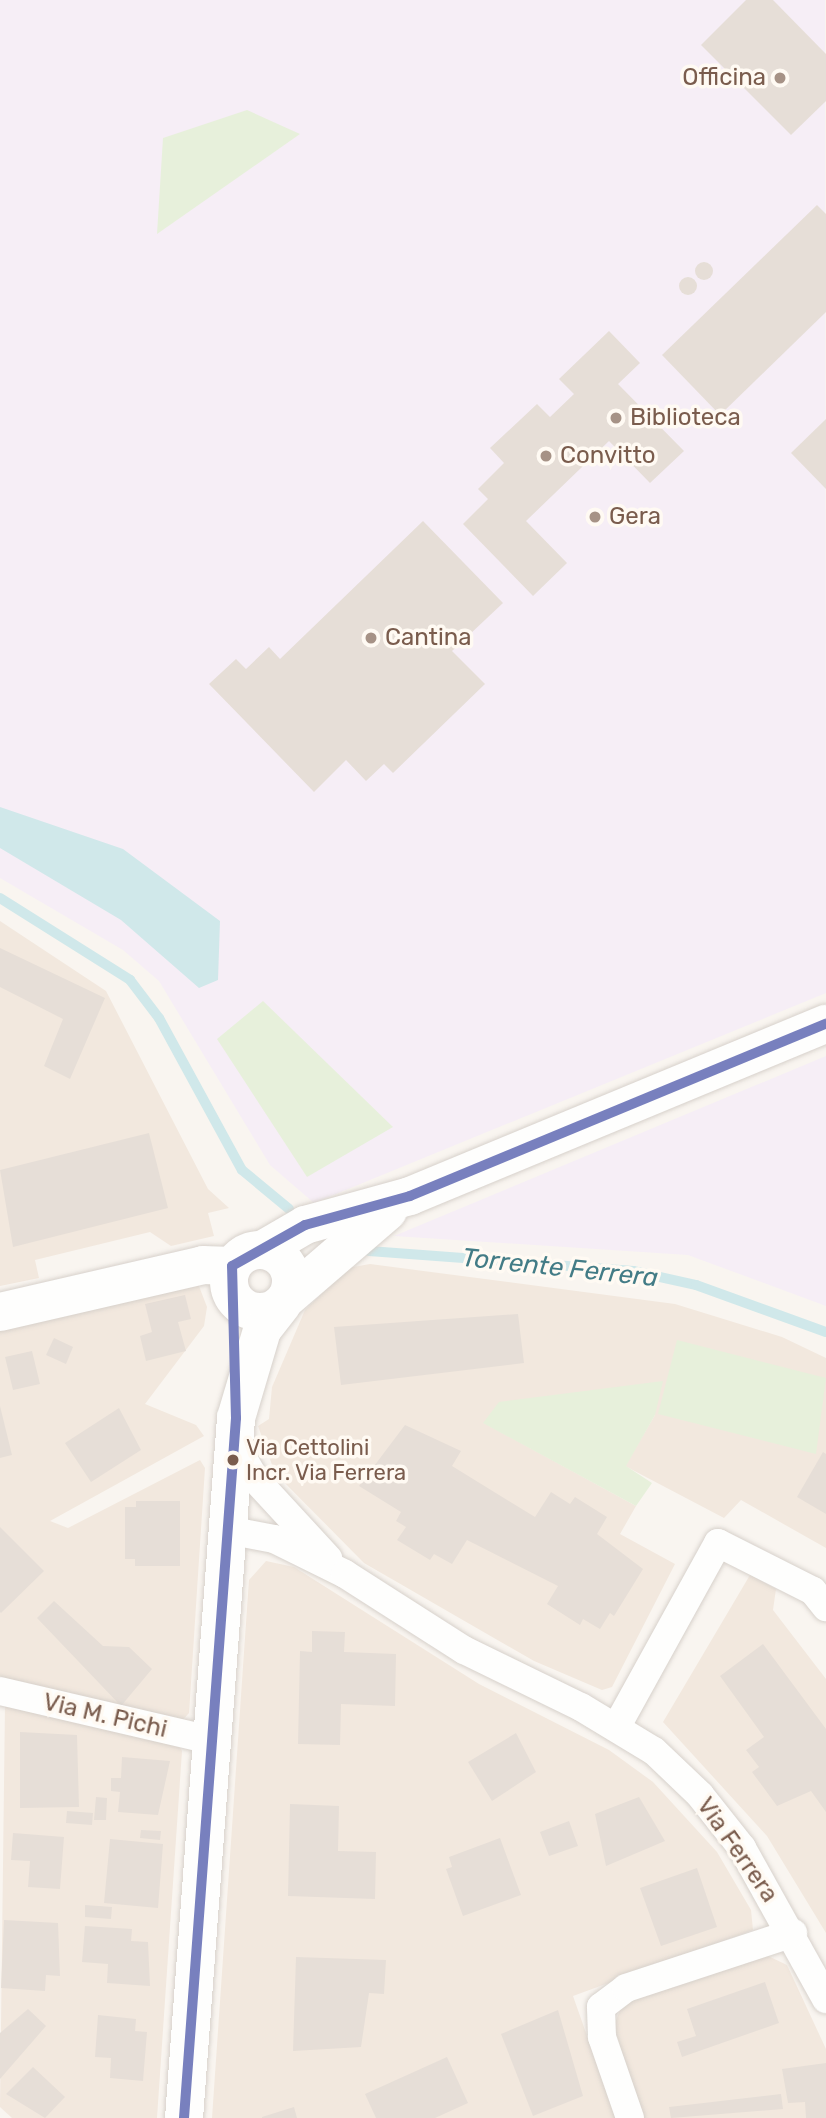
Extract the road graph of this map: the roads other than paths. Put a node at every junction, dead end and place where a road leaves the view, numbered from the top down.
1 (826, 1024) edge
2 (410, 1196) junction
3 (242, 1269) junction
4 (285, 1301) junction
5 (0, 1312) edge
6 (235, 1431) junction
7 (227, 1530) junction
8 (345, 1574) junction
9 (826, 1607) edge
10 (0, 1691) edge
11 (617, 1726) junction
12 (211, 1740) junction
13 (793, 1933) junction
14 (826, 1999) edge
15 (184, 2118) edge
16 (630, 2118) edge

1 - 2 street
2 - 3 street
2 - 4 street
3 - 4 street
3 - 4 street
3 - 5 street
3 - 6 street
4 - 6 street
6 - 7 street
6 - 8 street, Via Ferrera
7 - 8 street, Via Ferrera
7 - 12 street
8 - 11 street, Via Ferrera
9 - 11 street
10 - 12 street, Via M. Pichi
11 - 13 street, Via Ferrera
12 - 15 street
13 - 14 street, Via Ferrera
13 - 16 street

